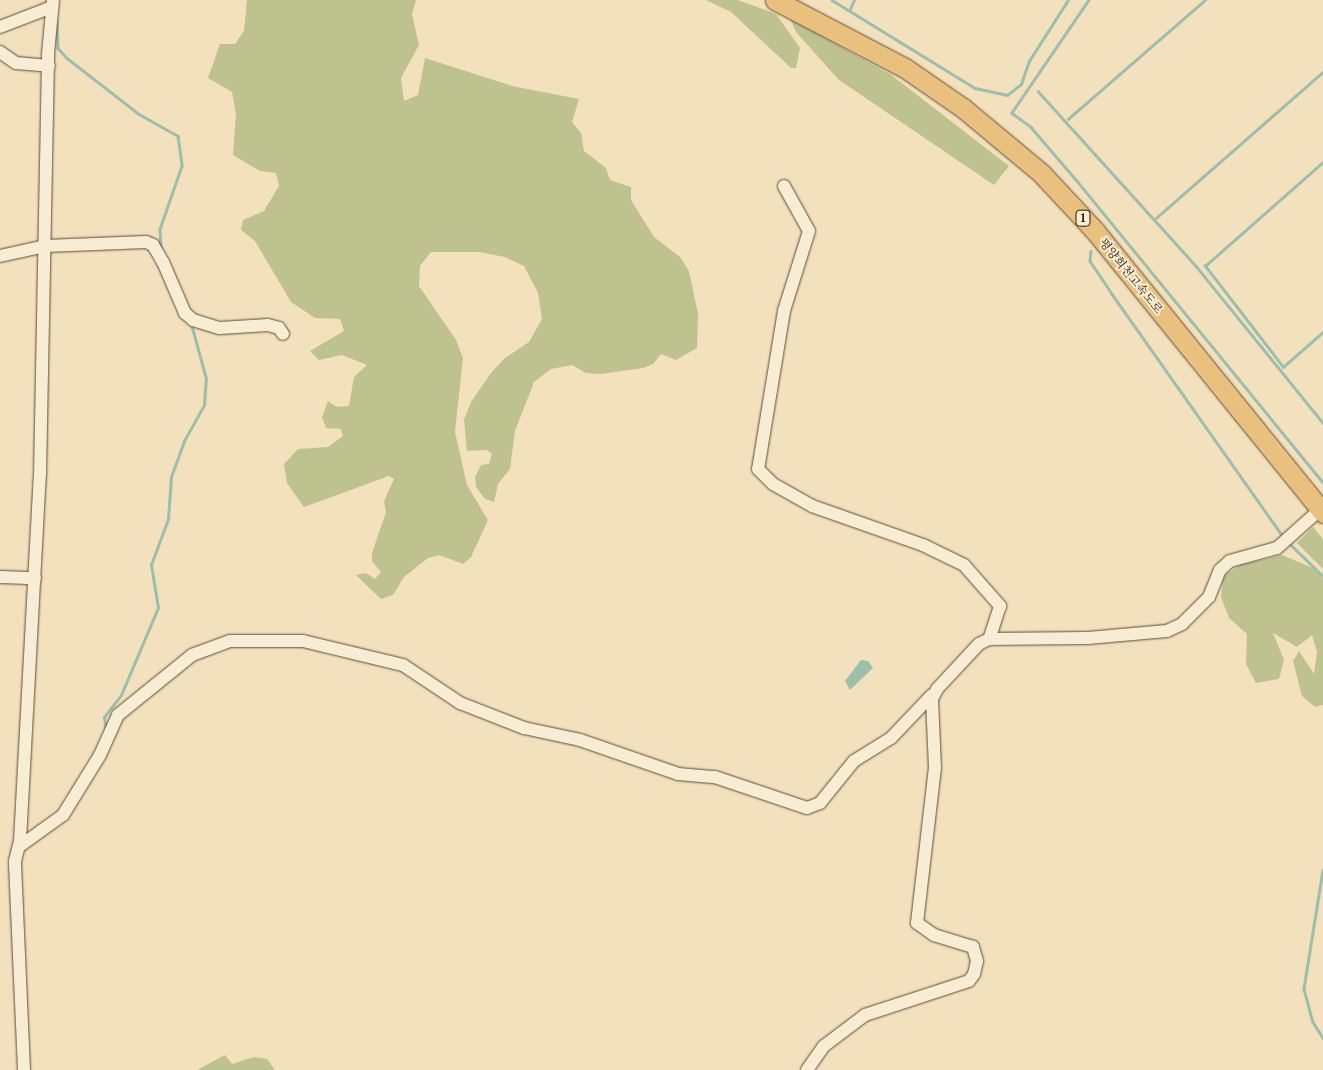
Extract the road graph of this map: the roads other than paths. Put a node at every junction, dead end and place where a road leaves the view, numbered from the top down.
1 (775, 0) edge
2 (802, 0) edge
3 (52, 3) edge
4 (0, 27) edge
5 (0, 52) edge
6 (49, 66) junction
7 (784, 186) dead end
8 (45, 246) junction
9 (0, 256) edge
10 (283, 334) dead end
11 (1322, 507) edge
12 (0, 577) edge
13 (35, 578) junction
14 (990, 639) junction
15 (932, 695) junction
16 (20, 846) junction
17 (24, 1070) edge
18 (807, 1070) edge

1 - 11 highway, 평양희천고속도로 / 1
2 - 11 highway, 평양희천고속도로 / 1
3 - 4 street
3 - 6 street
5 - 6 street
6 - 8 street
7 - 14 street
8 - 9 street
8 - 10 street
8 - 13 street
11 - 14 street
12 - 13 street
13 - 16 street
14 - 15 street
15 - 16 street
15 - 18 street
16 - 17 street

